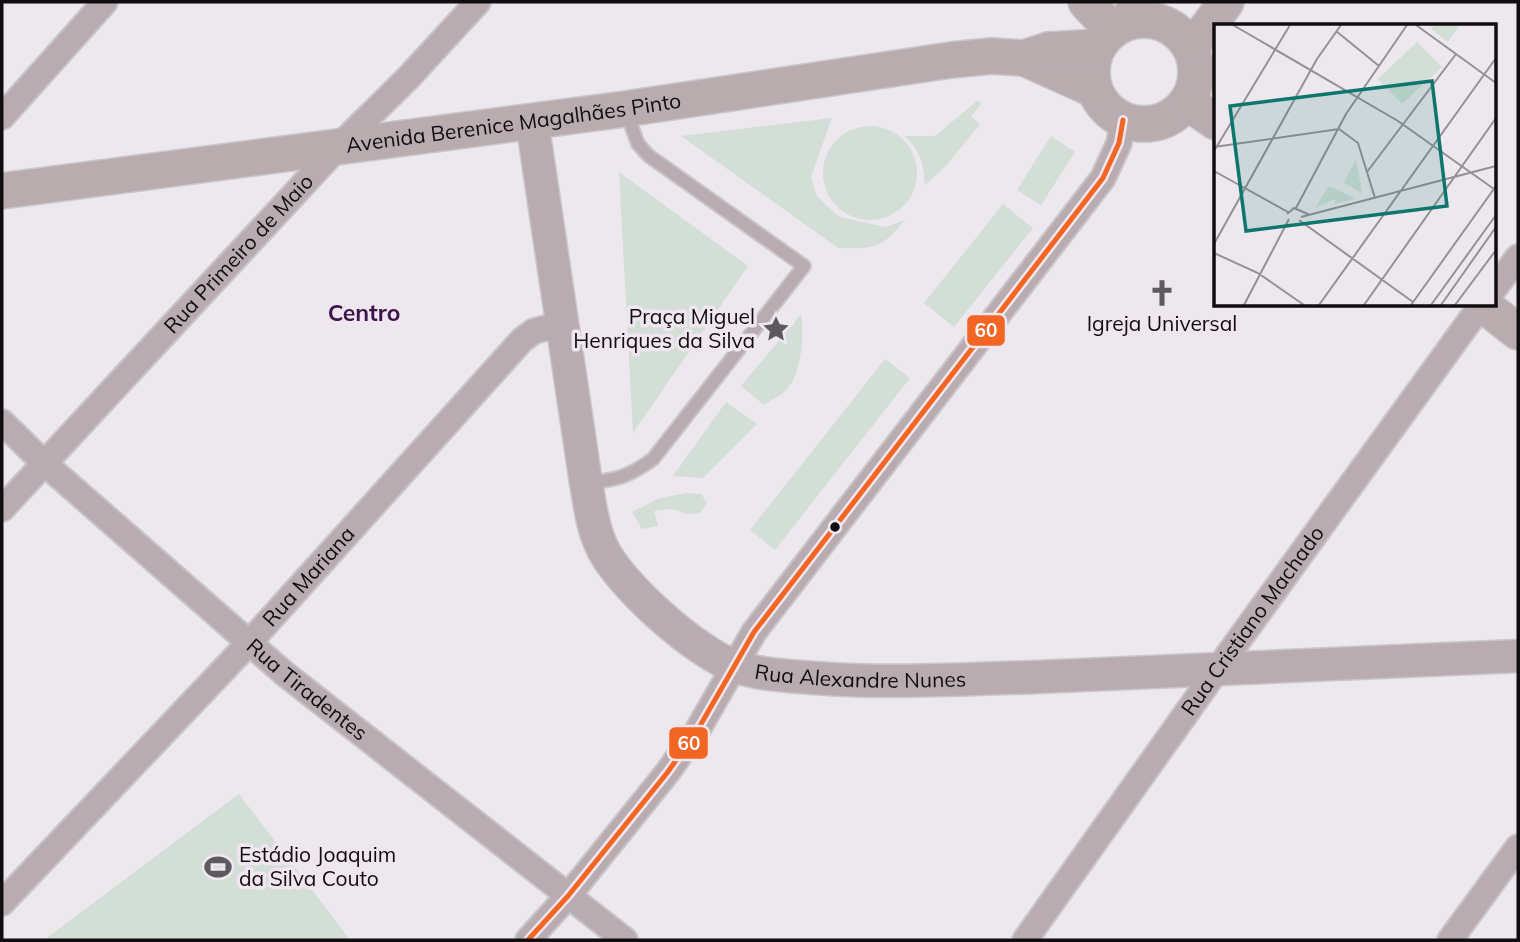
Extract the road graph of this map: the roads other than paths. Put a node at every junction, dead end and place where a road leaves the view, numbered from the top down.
1 (105, 2) edge
2 (478, 2) edge
3 (1086, 2) edge
4 (1226, 2) edge
5 (1116, 26) edge
6 (1190, 46) junction
7 (1024, 58) junction
8 (1095, 90) junction
9 (625, 109) junction
10 (1202, 112) edge
11 (2, 117) edge
12 (1123, 120) junction
13 (532, 121) junction
14 (339, 146) junction
15 (2, 191) edge
16 (1518, 257) edge
17 (1496, 286) edge
18 (1481, 306) edge
19 (1485, 306) edge
20 (562, 324) junction
21 (1518, 331) edge
22 (2, 422) edge
23 (44, 463) junction
24 (586, 483) junction
25 (2, 509) edge
26 (250, 643) junction
27 (1518, 656) edge
28 (735, 666) junction
29 (1217, 670) junction
30 (1518, 847) edge
31 (568, 896) junction
32 (2, 903) edge
33 (528, 940) edge
34 (625, 940) edge
35 (1025, 940) edge
36 (1450, 940) edge

1 - 11 street
2 - 14 street, Rua Primeiro de Maio
3 - 5 main road
4 - 6 main road
5 - 6 main road
5 - 7 main road, Avenida Berenice Magalhães Pinto
5 - 8 main road
6 - 10 main road
7 - 8 main road, Avenida Berenice Magalhães Pinto
7 - 9 main road, Avenida Berenice Magalhães Pinto
8 - 12 main road
9 - 13 main road, Avenida Berenice Magalhães Pinto
9 - 24 lane
10 - 12 main road
12 - 28 street
13 - 14 main road, Avenida Berenice Magalhães Pinto
13 - 20 street, Rua Alexandre Nunes
14 - 15 main road, Avenida Berenice Magalhães Pinto
14 - 23 street, Rua Primeiro de Maio
16 - 17 street
18 - 29 street, Rua Cristiano Machado
19 - 21 main road
20 - 24 street, Rua Alexandre Nunes
20 - 26 street, Rua Mariana
22 - 23 street, Rua Tiradentes
23 - 25 street, Rua Primeiro de Maio
23 - 26 street, Rua Tiradentes
24 - 28 street, Rua Alexandre Nunes
26 - 31 street, Rua Tiradentes
26 - 32 street, Rua Mariana
27 - 29 street, Rua Alexandre Nunes
28 - 29 street, Rua Alexandre Nunes
28 - 31 street
29 - 35 street, Rua Cristiano Machado
30 - 36 street
31 - 33 street
31 - 34 street, Rua Tiradentes

